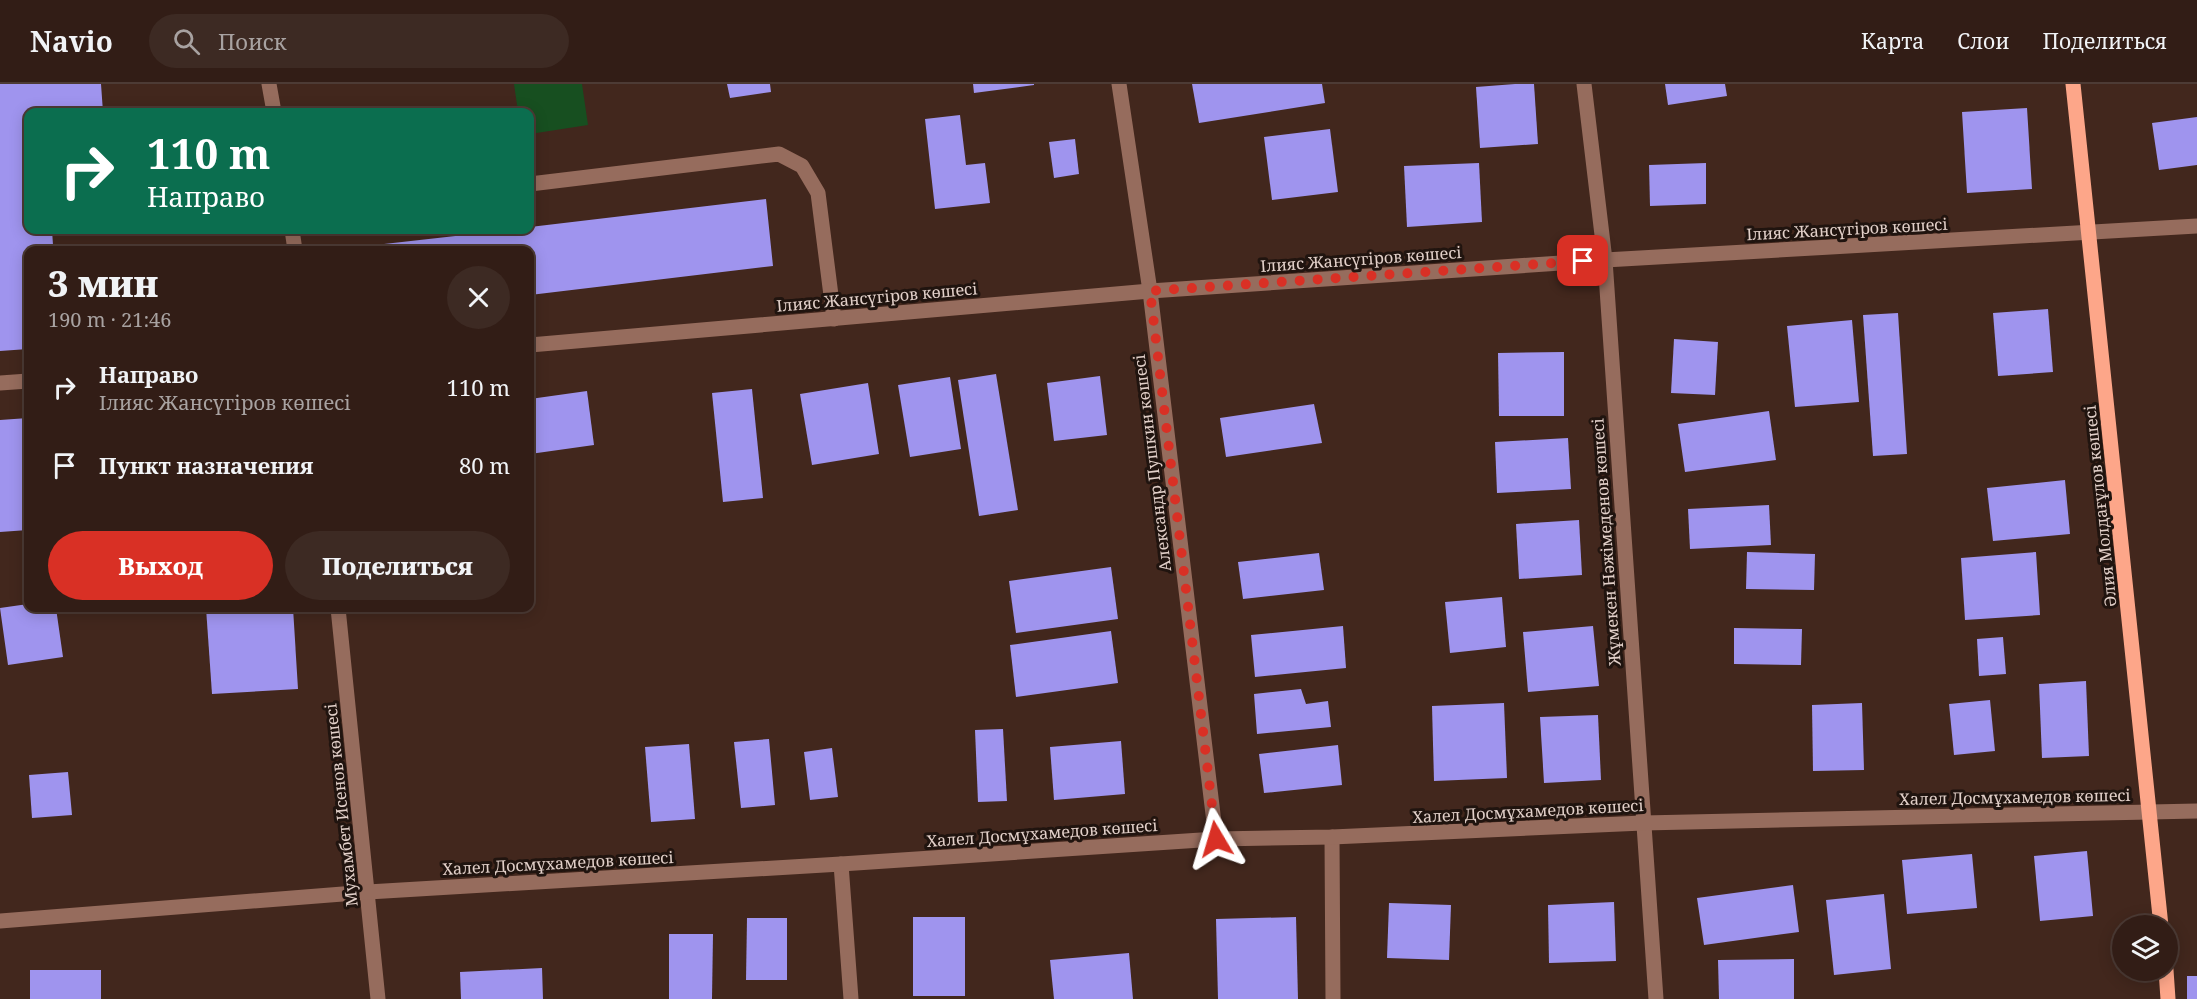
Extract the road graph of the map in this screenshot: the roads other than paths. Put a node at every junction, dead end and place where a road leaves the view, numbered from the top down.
1 (269, 84) edge
2 (1119, 84) edge
3 (1584, 84) edge
4 (2073, 84) edge
5 (272, 108) edge
6 (534, 184) edge
7 (2197, 226) edge
8 (2090, 233) junction
9 (1605, 260) junction
10 (1150, 291) junction
11 (834, 319) junction
12 (534, 345) edge
13 (24, 381) edge
14 (0, 383) edge
15 (338, 612) edge
16 (2197, 811) edge
17 (2150, 813) junction
18 (1643, 823) junction
19 (1332, 837) junction
20 (1216, 839) junction
21 (841, 864) junction
22 (368, 892) junction
23 (2160, 915) edge
24 (0, 921) edge
25 (2167, 981) edge
26 (378, 999) edge
27 (851, 999) edge
28 (1333, 999) edge
29 (1656, 999) edge
30 (2168, 999) edge

1 - 5 street
2 - 10 street, Александр Пушкин көшесі
3 - 9 street, Жұмекен Нәжімеденов көшесі
4 - 8 main road, Әлия Молдағұлов көшесі
6 - 11 street
7 - 8 street, Ілияс Жансүгіров көшесі
8 - 9 street, Ілияс Жансүгіров көшесі
8 - 17 main road, Әлия Молдағұлов көшесі
9 - 10 street, Ілияс Жансүгіров көшесі
9 - 18 street, Жұмекен Нәжімеденов көшесі
10 - 11 street, Ілияс Жансүгіров көшесі
10 - 20 street, Александр Пушкин көшесі
11 - 12 street, Ілияс Жансүгіров көшесі
13 - 14 street
15 - 22 street, Мухамбет Исенов көшесі
16 - 17 street, Халел Досмұхамедов көшесі
17 - 18 street, Халел Досмұхамедов көшесі
17 - 23 main road, Әлия Молдағұлов көшесі
18 - 19 street, Халел Досмұхамедов көшесі
18 - 29 street, Жұмекен Нәжімеденов көшесі
19 - 20 street, Халел Досмұхамедов көшесі
19 - 28 street
20 - 21 street, Халел Досмұхамедов көшесі
21 - 22 street, Халел Досмұхамедов көшесі
21 - 27 street
22 - 24 street, Халел Досмұхамедов көшесі
22 - 26 street, Мухамбет Исенов көшесі
25 - 30 main road

